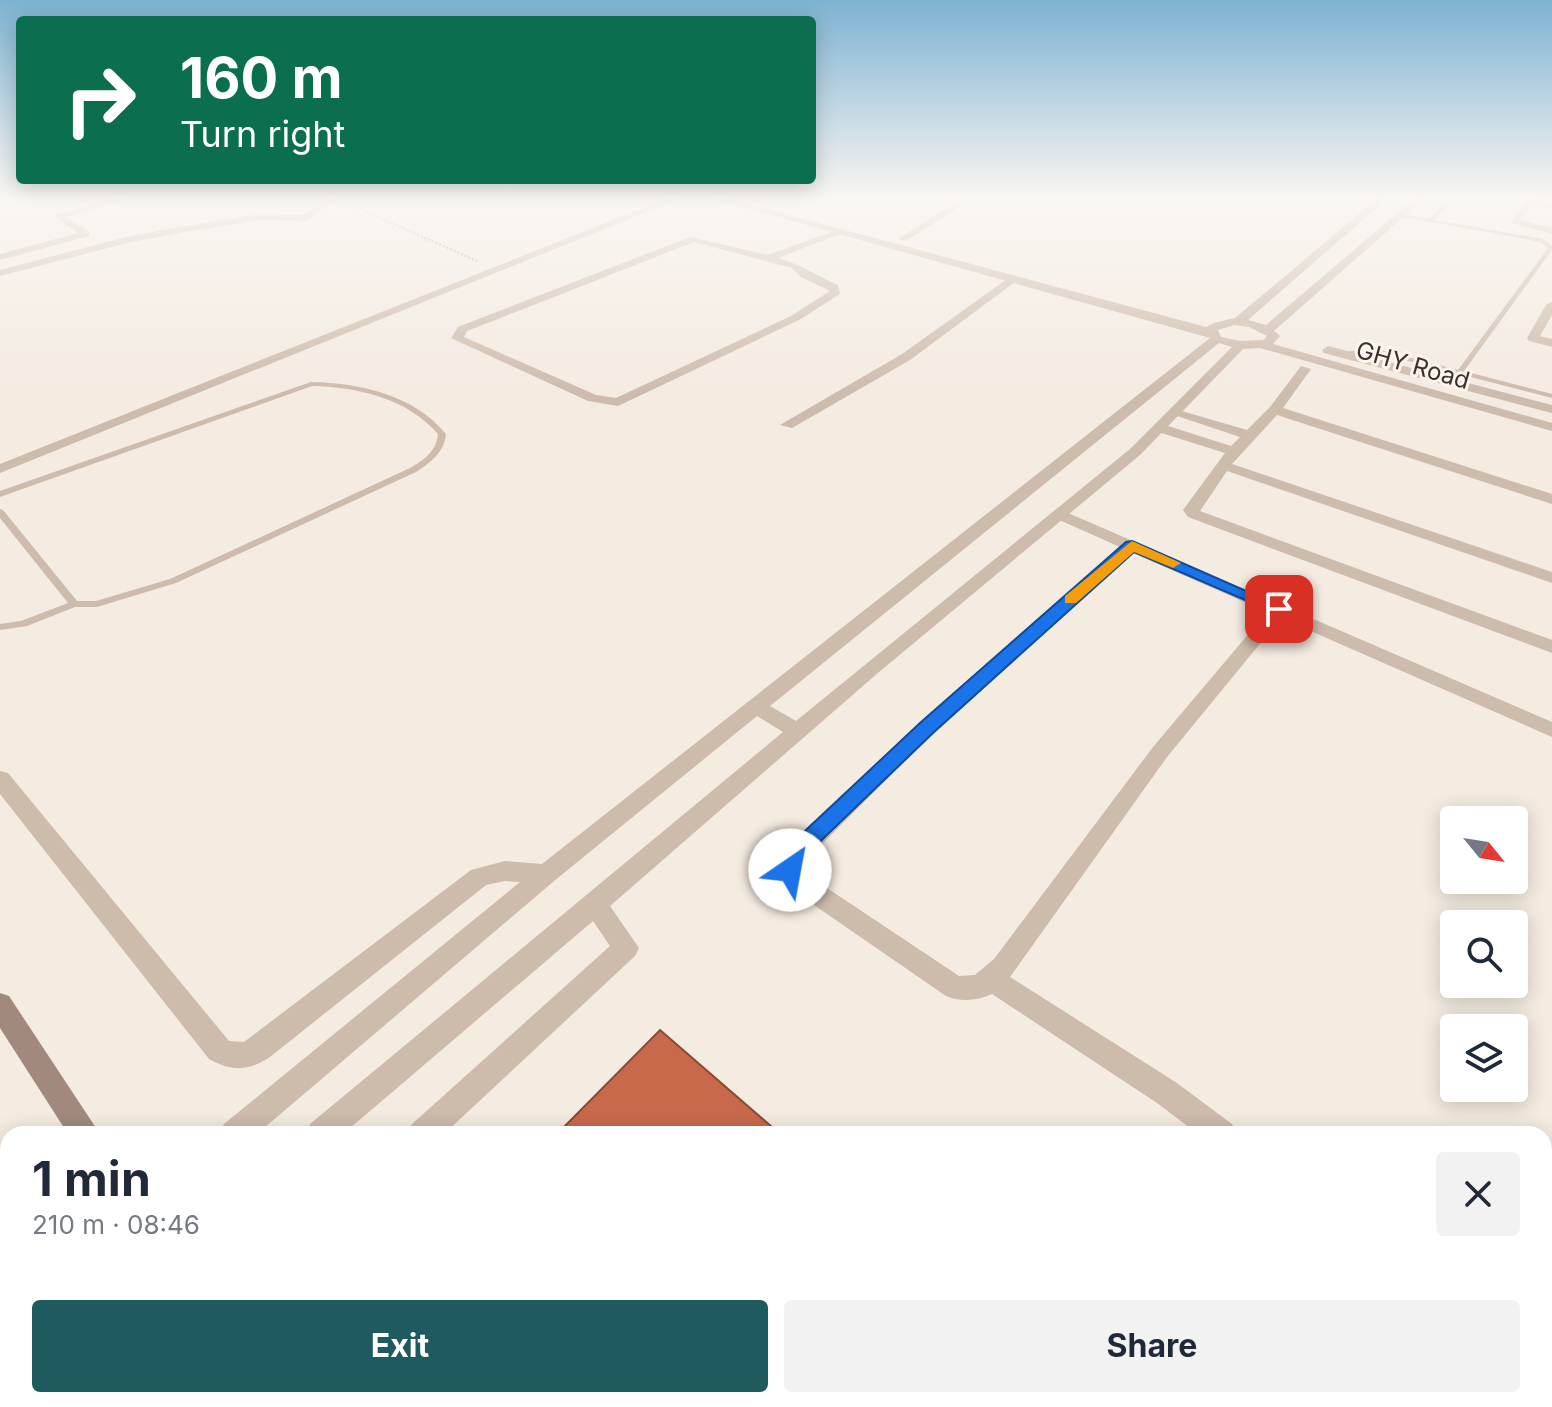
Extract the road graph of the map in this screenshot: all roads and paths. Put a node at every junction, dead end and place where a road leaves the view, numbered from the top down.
1 (36, 264) edge
2 (480, 264) edge
3 (509, 264) edge
4 (630, 264) edge
5 (799, 264) edge
6 (957, 264) edge
7 (987, 264) edge
8 (1307, 264) edge
9 (1349, 264) edge
10 (1540, 264) edge
11 (493, 270) junction
12 (0, 273) edge
13 (1014, 279) junction
14 (1552, 305) edge
15 (1238, 322) junction
16 (1216, 331) junction
17 (1268, 337) junction
18 (1552, 343) edge
19 (1240, 345) junction
20 (1344, 354) junction
21 (1305, 369) dead end
22 (1460, 372) junction
23 (1552, 396) edge
24 (1552, 409) edge
25 (1275, 410) junction
26 (1175, 413) junction
27 (787, 425) dead end
28 (1552, 427) edge
29 (1160, 428) junction
30 (1250, 436) junction
31 (1230, 459) junction
32 (0, 469) edge
33 (0, 494) edge
34 (1552, 499) edge
35 (0, 512) edge
36 (1061, 515) junction
37 (1132, 545) junction
38 (1552, 578) edge
39 (74, 604) junction
40 (1279, 609) junction
41 (0, 627) edge
42 (1552, 647) edge
43 (755, 706) junction
44 (1552, 730) edge
45 (797, 731) junction
46 (0, 779) edge
47 (546, 874) junction
48 (595, 904) junction
49 (992, 980) junction
50 (0, 1005) edge
51 (80, 1126) edge
52 (244, 1126) edge
53 (330, 1126) edge
54 (431, 1126) edge
55 (1211, 1126) edge

1 - 12 street
2 - 11 path
3 - 11 street
4 - 5 street
6 - 13 street
7 - 16 street
8 - 15 street
9 - 17 street
10 - 22 lane
11 - 32 street
13 - 16 street
13 - 27 street
14 - 18 street
15 - 16 street
15 - 17 street
16 - 19 street
16 - 43 street
17 - 19 street
17 - 20 street, GHY Road
17 - 28 street, GHY Road
19 - 26 street
20 - 22 lane
20 - 24 street, GHY Road
21 - 25 street
22 - 23 lane
25 - 30 street
25 - 34 street
26 - 29 street
26 - 30 street
29 - 31 street
29 - 36 street
30 - 31 street
31 - 38 street
31 - 42 street
33 - 39 lane
35 - 39 lane
36 - 37 street
36 - 45 street
37 - 40 street
37 - 49 street
39 - 41 lane
40 - 44 street
40 - 49 street
43 - 45 street
43 - 47 street
45 - 48 street
46 - 47 street
47 - 52 street
48 - 53 street
48 - 54 street
49 - 55 street
50 - 51 main road

